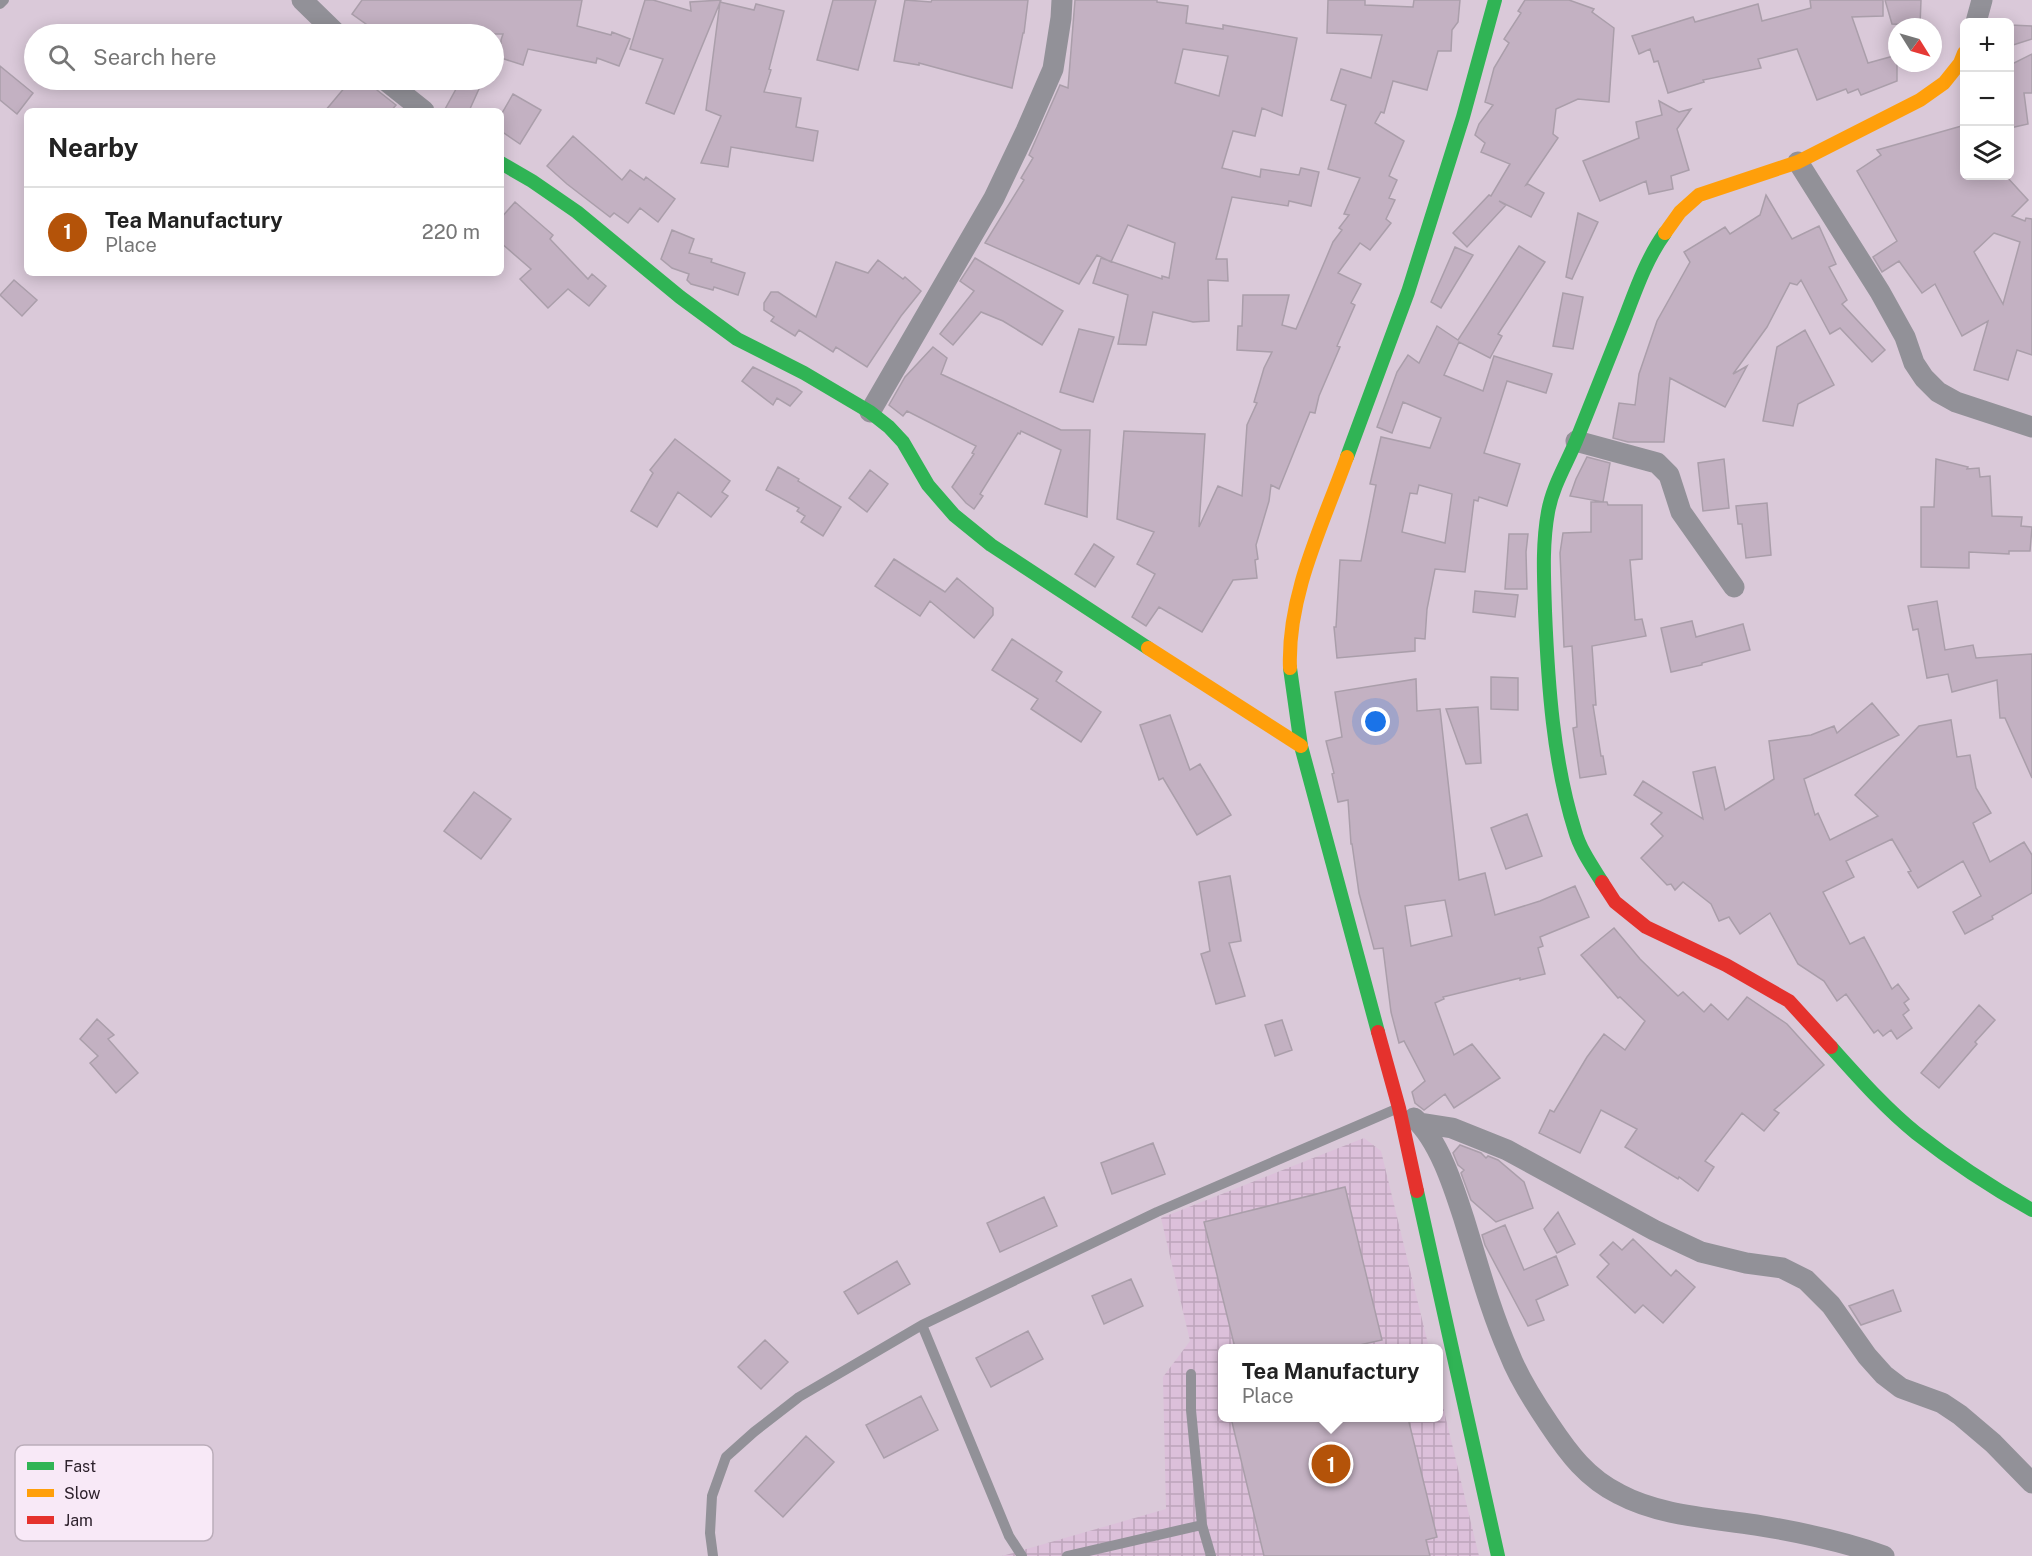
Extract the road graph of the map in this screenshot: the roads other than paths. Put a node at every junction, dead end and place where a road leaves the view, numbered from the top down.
1 (4, 0) edge
2 (302, 0) edge
3 (1062, 0) edge
4 (1495, 0) edge
5 (1982, 0) edge
6 (0, 4) edge
7 (1977, 18) edge
8 (327, 24) edge
9 (1960, 63) edge
10 (398, 90) edge
11 (420, 108) edge
12 (1798, 162) junction
13 (504, 165) edge
14 (870, 412) junction
15 (2032, 427) edge
16 (1576, 441) junction
17 (1734, 587) dead end
18 (1301, 746) junction
19 (1399, 1107) junction
20 (1420, 1124) junction
21 (2032, 1210) edge
22 (922, 1325) junction
23 (1191, 1374) dead end
24 (2032, 1483) edge
25 (1202, 1525) junction
26 (712, 1556) edge
27 (1022, 1556) edge
28 (1067, 1556) edge
29 (1211, 1556) edge
30 (1498, 1556) edge
31 (1884, 1556) edge

1 - 6 lane
2 - 8 street
3 - 14 street
4 - 18 street
5 - 7 street
9 - 12 street
10 - 11 street
12 - 15 street
12 - 16 street
13 - 14 street
14 - 18 street
16 - 17 street
16 - 21 street
18 - 19 street
19 - 20 street
19 - 22 lane
19 - 30 street
20 - 24 street
20 - 31 street
22 - 26 lane
22 - 27 lane
23 - 25 lane
25 - 28 lane
25 - 29 lane

